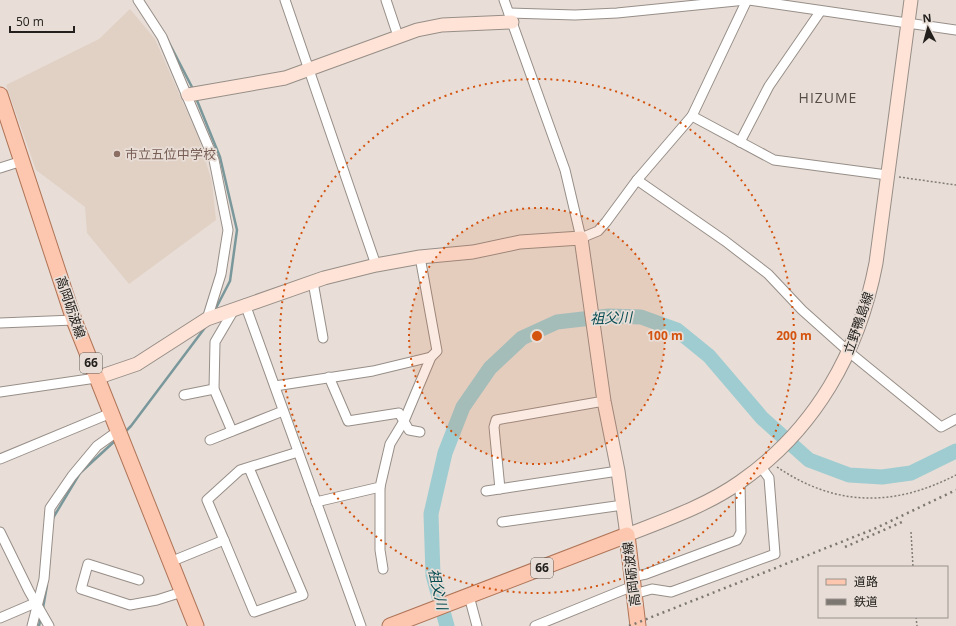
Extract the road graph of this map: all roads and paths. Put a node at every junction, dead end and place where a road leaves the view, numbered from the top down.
1 (138, 0) edge
2 (285, 0) edge
3 (386, 0) edge
4 (504, 0) edge
5 (747, 0) edge
6 (911, 0) edge
7 (820, 12) junction
8 (511, 18) junction
9 (907, 24) junction
10 (396, 30) dead end
11 (956, 30) edge
12 (309, 70) junction
13 (0, 95) edge
14 (188, 95) junction
15 (692, 116) junction
16 (740, 142) junction
17 (22, 161) junction
18 (0, 168) edge
19 (887, 176) junction
20 (637, 180) junction
21 (956, 185) edge
22 (581, 238) junction
23 (420, 257) junction
24 (376, 265) junction
25 (313, 282) junction
26 (240, 306) junction
27 (207, 318) junction
28 (74, 320) junction
29 (0, 323) edge
30 (323, 338) dead end
31 (849, 352) junction
32 (432, 357) junction
33 (96, 378) junction
34 (328, 378) junction
35 (275, 386) junction
36 (214, 389) junction
37 (0, 392) edge
38 (184, 396) dead end
39 (604, 401) junction
40 (283, 411) junction
41 (111, 413) junction
42 (956, 419) edge
43 (404, 420) junction
44 (118, 431) junction
45 (232, 431) junction
46 (420, 432) dead end
47 (210, 440) dead end
48 (298, 452) junction
49 (0, 459) edge
50 (767, 462) junction
51 (249, 468) junction
52 (618, 471) junction
53 (956, 475) edge
54 (740, 483) junction
55 (380, 487) junction
56 (500, 489) junction
57 (486, 491) dead end
58 (316, 502) junction
59 (623, 505) junction
60 (502, 522) dead end
61 (911, 532) dead end
62 (627, 535) junction
63 (1, 536) edge
64 (224, 540) junction
65 (170, 562) junction
66 (913, 566) edge
67 (382, 569) dead end
68 (139, 580) dead end
69 (633, 586) junction
70 (182, 592) junction
71 (463, 598) junction
72 (37, 605) junction
73 (0, 618) edge
74 (32, 626) edge
75 (49, 626) edge
76 (196, 626) edge
77 (361, 626) edge
78 (390, 626) edge
79 (477, 626) edge
80 (535, 626) edge
81 (638, 626) edge

1 - 14 street
2 - 12 street
3 - 10 street
4 - 8 street
5 - 7 street
5 - 8 street
5 - 15 street
6 - 9 street, 立野鴨島線
7 - 9 street
7 - 16 street
8 - 12 street
8 - 22 street
9 - 11 street
9 - 19 street, 立野鴨島線
12 - 14 street
12 - 24 street
13 - 17 main road, 高岡砺波線 / 66
14 - 27 street
15 - 16 street
15 - 20 street
16 - 19 street
17 - 18 street
17 - 28 main road, 高岡砺波線 / 66
19 - 21 path
19 - 31 street, 立野鴨島線
20 - 22 street
20 - 31 street
22 - 23 street
22 - 39 street
23 - 24 street
23 - 32 street
24 - 25 street
25 - 26 street
25 - 30 street
26 - 27 street
26 - 35 street
26 - 36 street
27 - 33 street
28 - 29 street
28 - 33 main road, 高岡砺波線 / 66
31 - 42 street
31 - 50 street, 立野鴨島線
32 - 34 street
32 - 43 street
33 - 37 street
33 - 41 main road, 高岡砺波線 / 66
34 - 35 street
34 - 43 street
35 - 40 street
36 - 38 street
36 - 45 street
39 - 52 street
39 - 56 street
40 - 45 street
40 - 48 street
41 - 44 main road, 高岡砺波線 / 66
41 - 49 street
43 - 46 street
43 - 55 street
44 - 65 main road, 高岡砺波線 / 66
44 - 72 street
45 - 47 street
48 - 51 street
48 - 58 street
50 - 53 path
50 - 54 street, 立野鴨島線
50 - 69 street
51 - 64 street
51 - 64 street
52 - 56 street
52 - 59 street
54 - 62 street, 立野鴨島線
54 - 69 street
55 - 58 street
55 - 67 street
56 - 57 street
58 - 77 street
59 - 60 street
59 - 62 street
61 - 66 path
62 - 69 main road, 高岡砺波線
62 - 71 main road, 高岡砺波線 / 66
63 - 72 street
64 - 65 street
65 - 70 main road, 高岡砺波線 / 66
68 - 70 street
69 - 80 street
69 - 81 main road, 高岡砺波線
70 - 76 main road, 高岡砺波線 / 66
71 - 78 main road, 高岡砺波線 / 66
71 - 79 street
72 - 73 street
72 - 74 street
72 - 75 street

